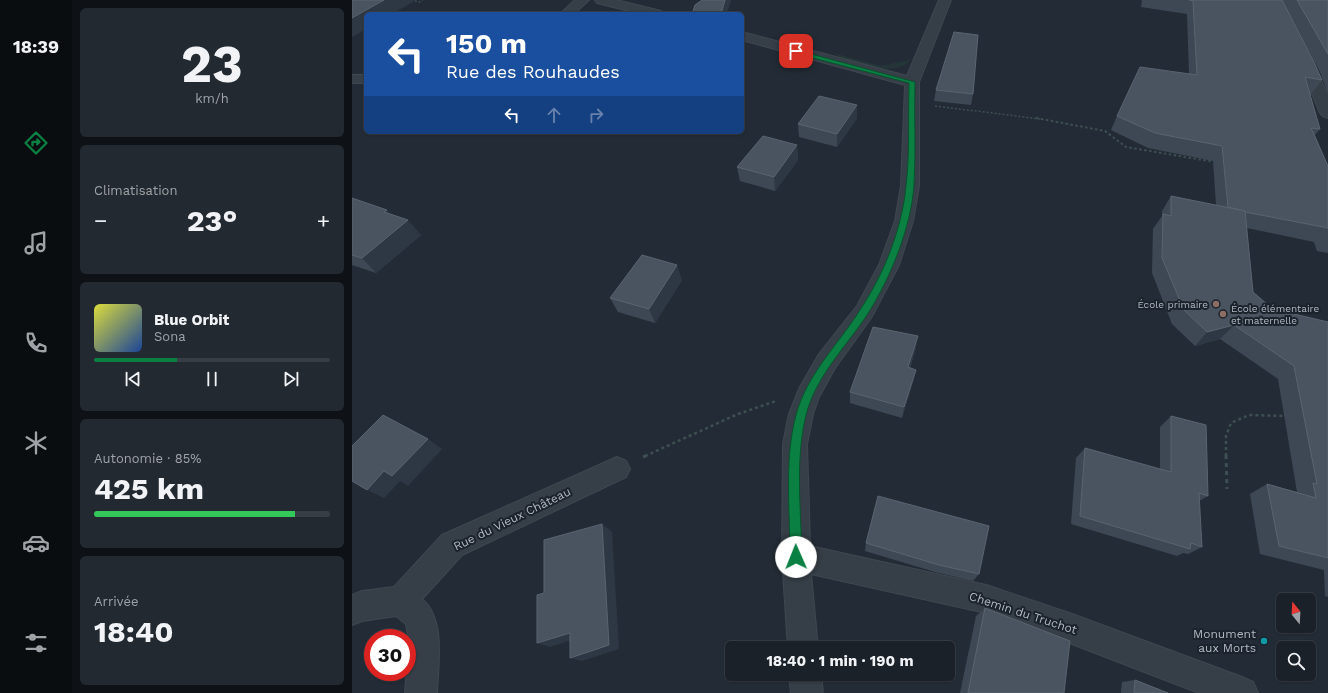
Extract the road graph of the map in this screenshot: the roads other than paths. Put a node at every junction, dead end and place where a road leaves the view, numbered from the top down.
1 (583, 0) edge
2 (602, 0) edge
3 (945, 0) edge
4 (568, 12) edge
5 (648, 12) edge
6 (744, 37) edge
7 (1299, 46) edge
8 (352, 79) edge
9 (364, 79) edge
10 (912, 82) junction
11 (1328, 113) edge
12 (617, 469) road end
13 (796, 557) junction
14 (401, 601) junction
15 (352, 610) edge
16 (802, 641) edge
17 (806, 681) edge
18 (421, 693) edge
19 (807, 693) edge
20 (1242, 693) edge

1 - 4 street
2 - 5 street
3 - 10 street
6 - 10 street
7 - 11 street
8 - 9 street
10 - 13 street
12 - 14 street, Rue du Vieux Château
13 - 16 street
13 - 20 street, Chemin du Truchot
14 - 15 street
14 - 18 street
17 - 19 street

